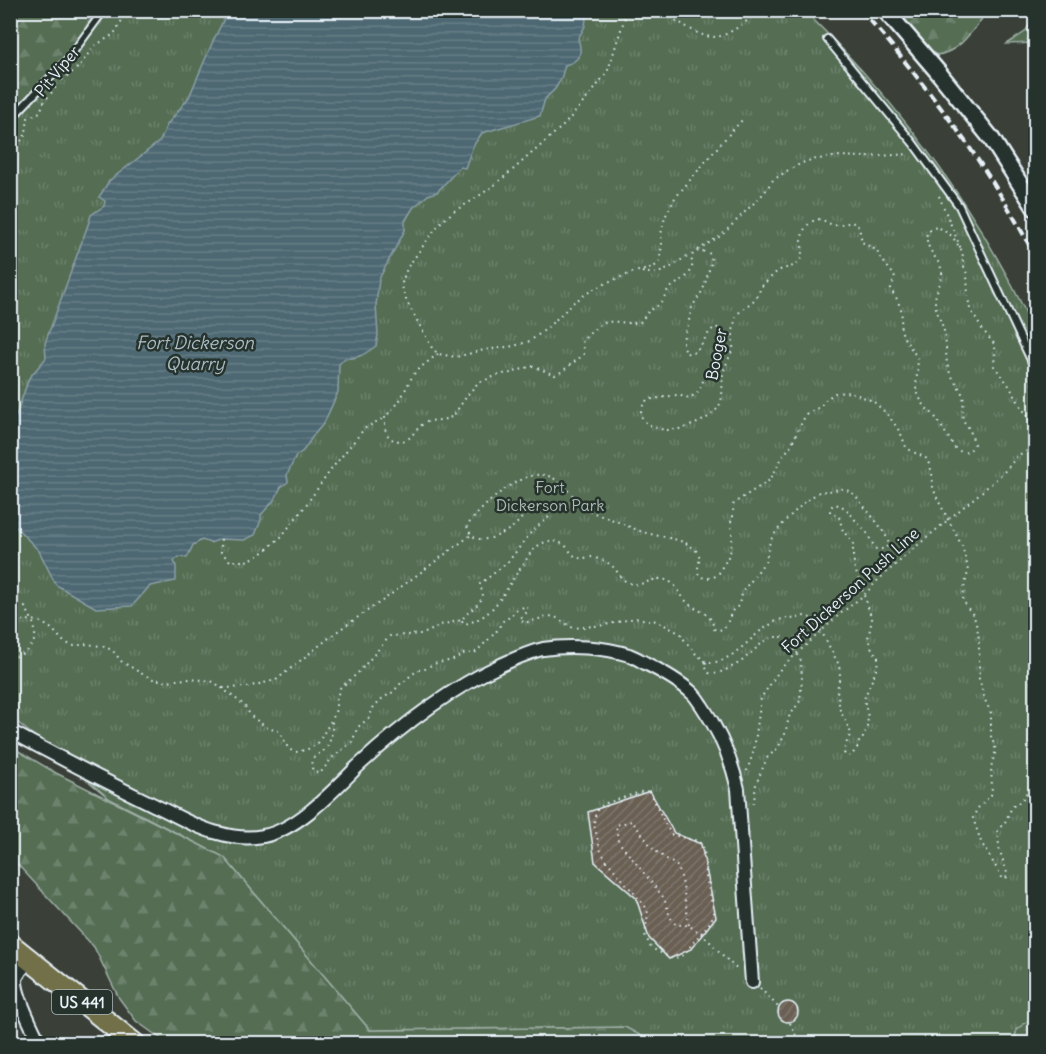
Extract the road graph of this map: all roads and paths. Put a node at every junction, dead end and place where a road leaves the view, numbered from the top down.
1 (104, 10) edge
2 (128, 10) edge
3 (633, 10) edge
4 (641, 10) edge
5 (762, 10) edge
6 (885, 10) edge
7 (655, 12) edge
8 (826, 39) dead end
9 (743, 119) dead end
10 (10, 120) edge
11 (10, 146) edge
12 (919, 152) junction
13 (933, 171) junction
14 (1035, 209) edge
15 (697, 251) junction
16 (962, 251) junction
17 (693, 254) junction
18 (641, 272) junction
19 (438, 354) junction
20 (1035, 371) edge
21 (385, 417) junction
22 (1035, 447) edge
23 (1035, 454) edge
24 (948, 520) junction
25 (471, 535) junction
26 (221, 539) dead end
27 (864, 595) junction
28 (29, 604) dead end
29 (33, 620) junction
30 (462, 620) junction
31 (10, 621) edge
32 (822, 631) junction
33 (797, 654) junction
34 (10, 659) edge
35 (706, 662) junction
36 (222, 688) junction
37 (332, 722) junction
38 (10, 731) edge
39 (1035, 787) edge
40 (738, 789) junction
41 (741, 829) junction
42 (689, 925) junction
43 (701, 934) junction
44 (10, 944) edge
45 (30, 960) junction
46 (752, 981) junction
47 (779, 1008) dead end
48 (790, 1023) dead end
49 (114, 1037) edge
50 (40, 1044) edge
51 (135, 1044) edge
52 (800, 1044) edge

1 - 10 lane
2 - 11 path, Pit Viper
3 - 19 path
4 - 7 path
5 - 7 path
6 - 14 street
8 - 12 lane
9 - 18 path
12 - 13 lane
12 - 15 path
13 - 16 path
13 - 20 lane
15 - 16 path, Booger
15 - 17 path
16 - 22 path
17 - 18 path
17 - 21 path
18 - 19 path
19 - 21 path
21 - 26 path
22 - 23 path
22 - 24 path, Fort Dickerson Push Line
24 - 25 path
24 - 27 path, Fort Dickerson Push Line
24 - 39 path
25 - 30 path
25 - 36 path
27 - 30 path
27 - 32 path, Fort Dickerson Push Line
27 - 32 path
28 - 29 path
29 - 31 path
29 - 34 path
29 - 36 path
30 - 37 path
32 - 33 path, Fort Dickerson Push Line
32 - 35 path
33 - 35 path
33 - 40 path, Fort Dickerson Push Line
33 - 41 path
35 - 37 path
36 - 37 path
38 - 40 street
40 - 41 street
41 - 46 street
42 - 42 path
42 - 43 path
43 - 43 path
43 - 46 path
44 - 45 highway, US 441
45 - 49 highway, US 441
45 - 50 street
46 - 47 path
48 - 52 path
49 - 51 highway, US 441

